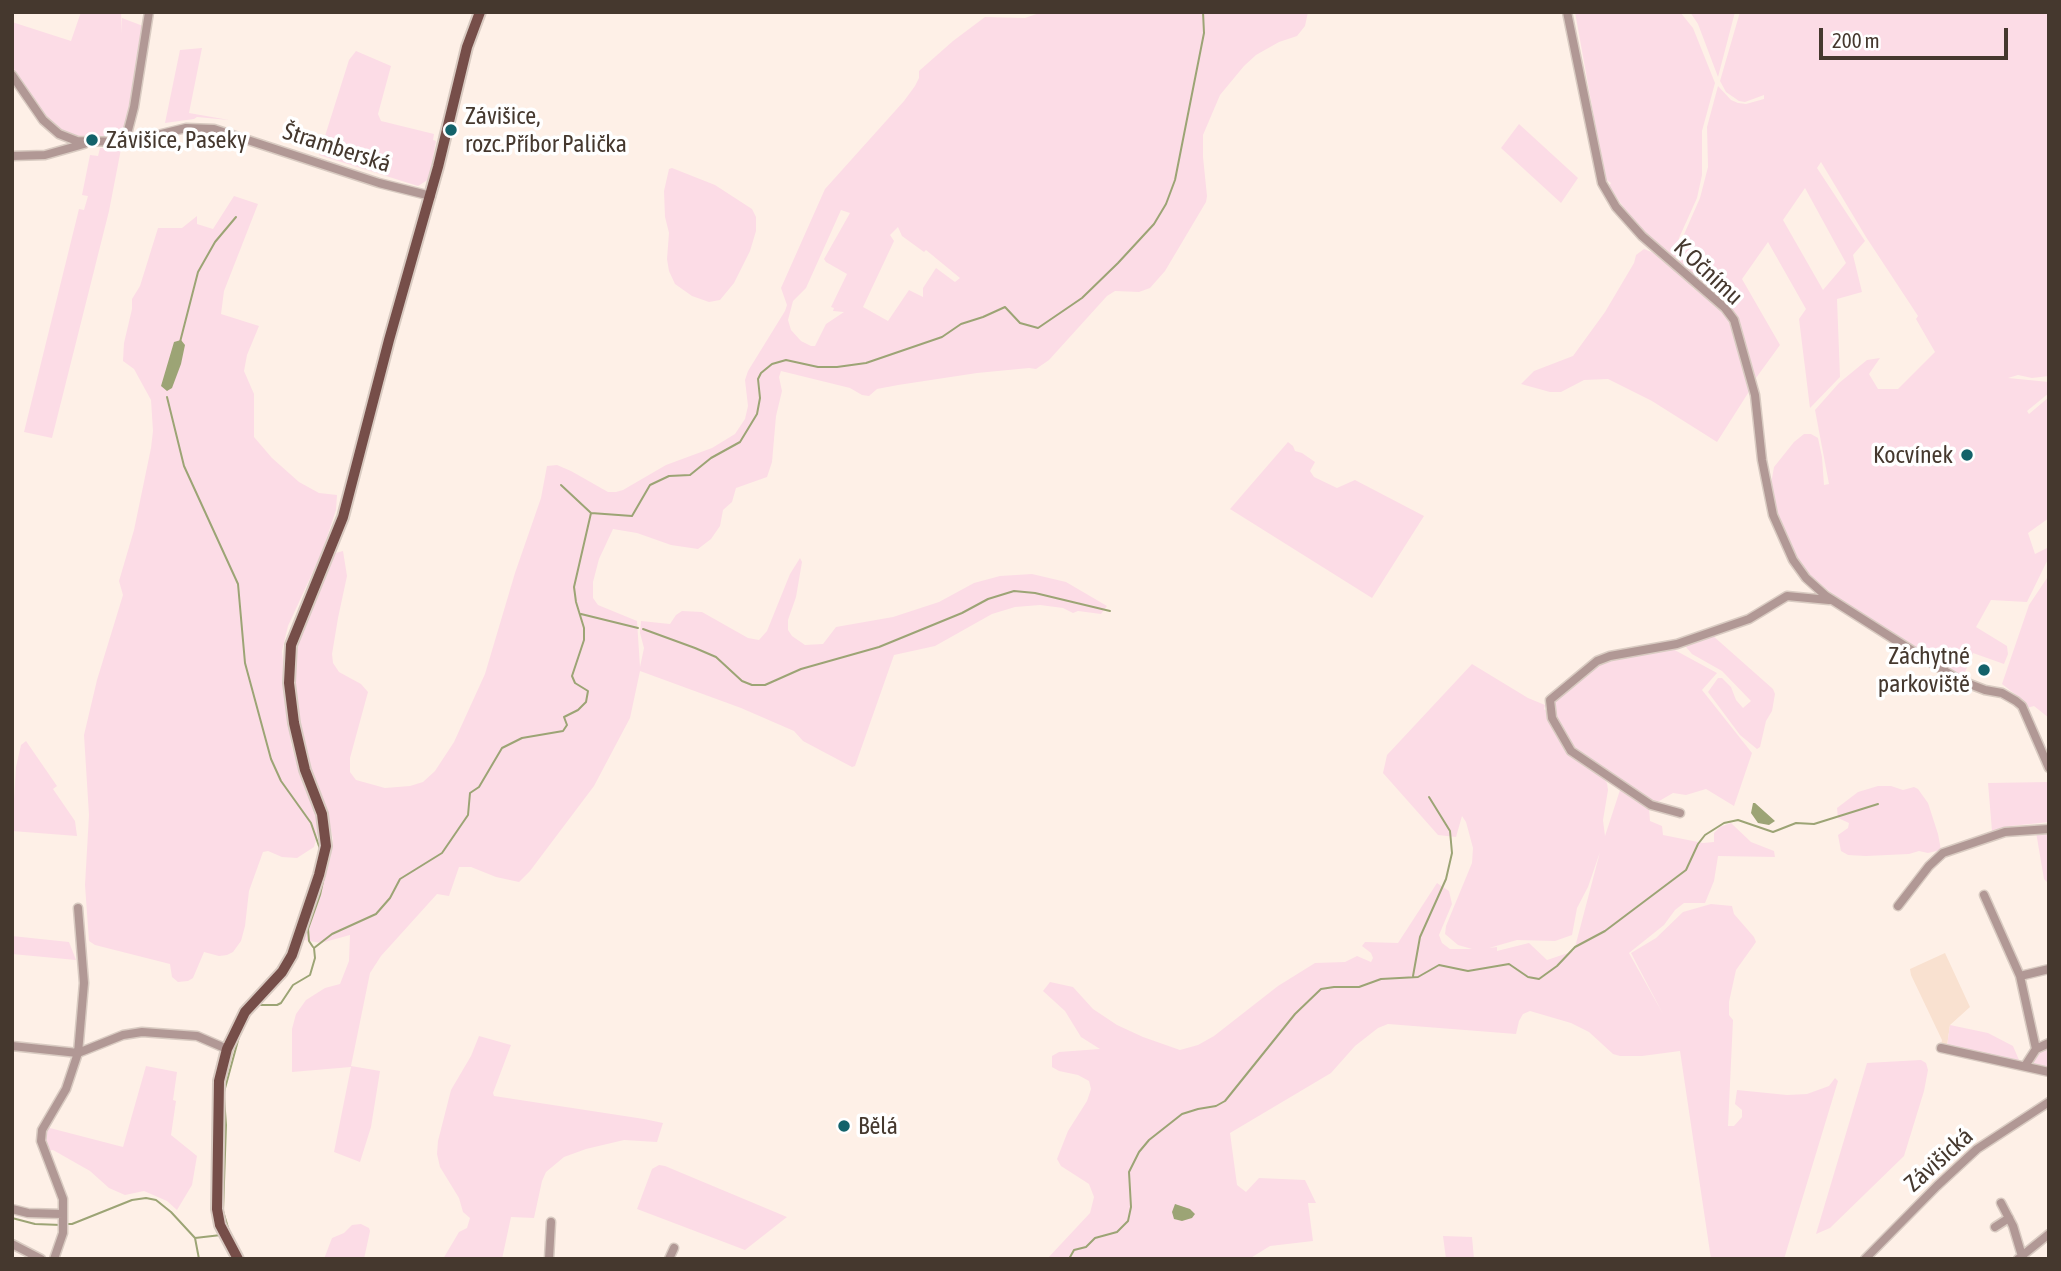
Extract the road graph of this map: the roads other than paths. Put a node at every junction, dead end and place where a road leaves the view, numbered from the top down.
1 (149, 12) edge
2 (481, 12) edge
3 (1567, 12) edge
4 (12, 75) edge
5 (125, 142) junction
6 (87, 143) junction
7 (12, 156) edge
8 (431, 196) junction
9 (1832, 600) junction
10 (2049, 768) edge
11 (1680, 813) dead end
12 (2049, 829) edge
13 (1984, 895) dead end
14 (1898, 906) dead end
15 (78, 908) dead end
16 (2049, 969) edge
17 (2020, 976) junction
18 (2049, 1042) edge
19 (12, 1046) edge
20 (1941, 1048) dead end
21 (228, 1049) junction
22 (2036, 1049) junction
23 (78, 1053) junction
24 (2025, 1066) junction
25 (2049, 1072) edge
26 (2049, 1102) edge
27 (2001, 1203) dead end
28 (12, 1209) edge
29 (63, 1216) junction
30 (2009, 1218) junction
31 (551, 1222) dead end
32 (1995, 1227) dead end
33 (2049, 1234) edge
34 (12, 1244) edge
35 (674, 1248) dead end
36 (2020, 1257) edge
37 (41, 1259) edge
38 (54, 1259) edge
39 (237, 1259) edge
40 (549, 1259) edge
41 (669, 1259) edge
42 (1865, 1259) edge

1 - 5 street
2 - 8 main road
3 - 9 street, K Očnímu
4 - 6 street, Štramberská
5 - 6 street, Štramberská
5 - 8 street, Štramberská
6 - 7 street
8 - 21 main road
9 - 10 street, K Očnímu
9 - 11 street, K Očnímu
12 - 14 street
13 - 17 street
15 - 23 street
16 - 17 street
17 - 22 street
18 - 22 street
19 - 23 street
20 - 24 street
21 - 23 street
21 - 39 main road
22 - 24 street
23 - 29 street
24 - 25 street
26 - 42 street, Závišická
27 - 30 street
28 - 29 street
29 - 38 street
30 - 32 street
30 - 36 street
31 - 40 street
33 - 36 street
34 - 37 street
35 - 41 street

